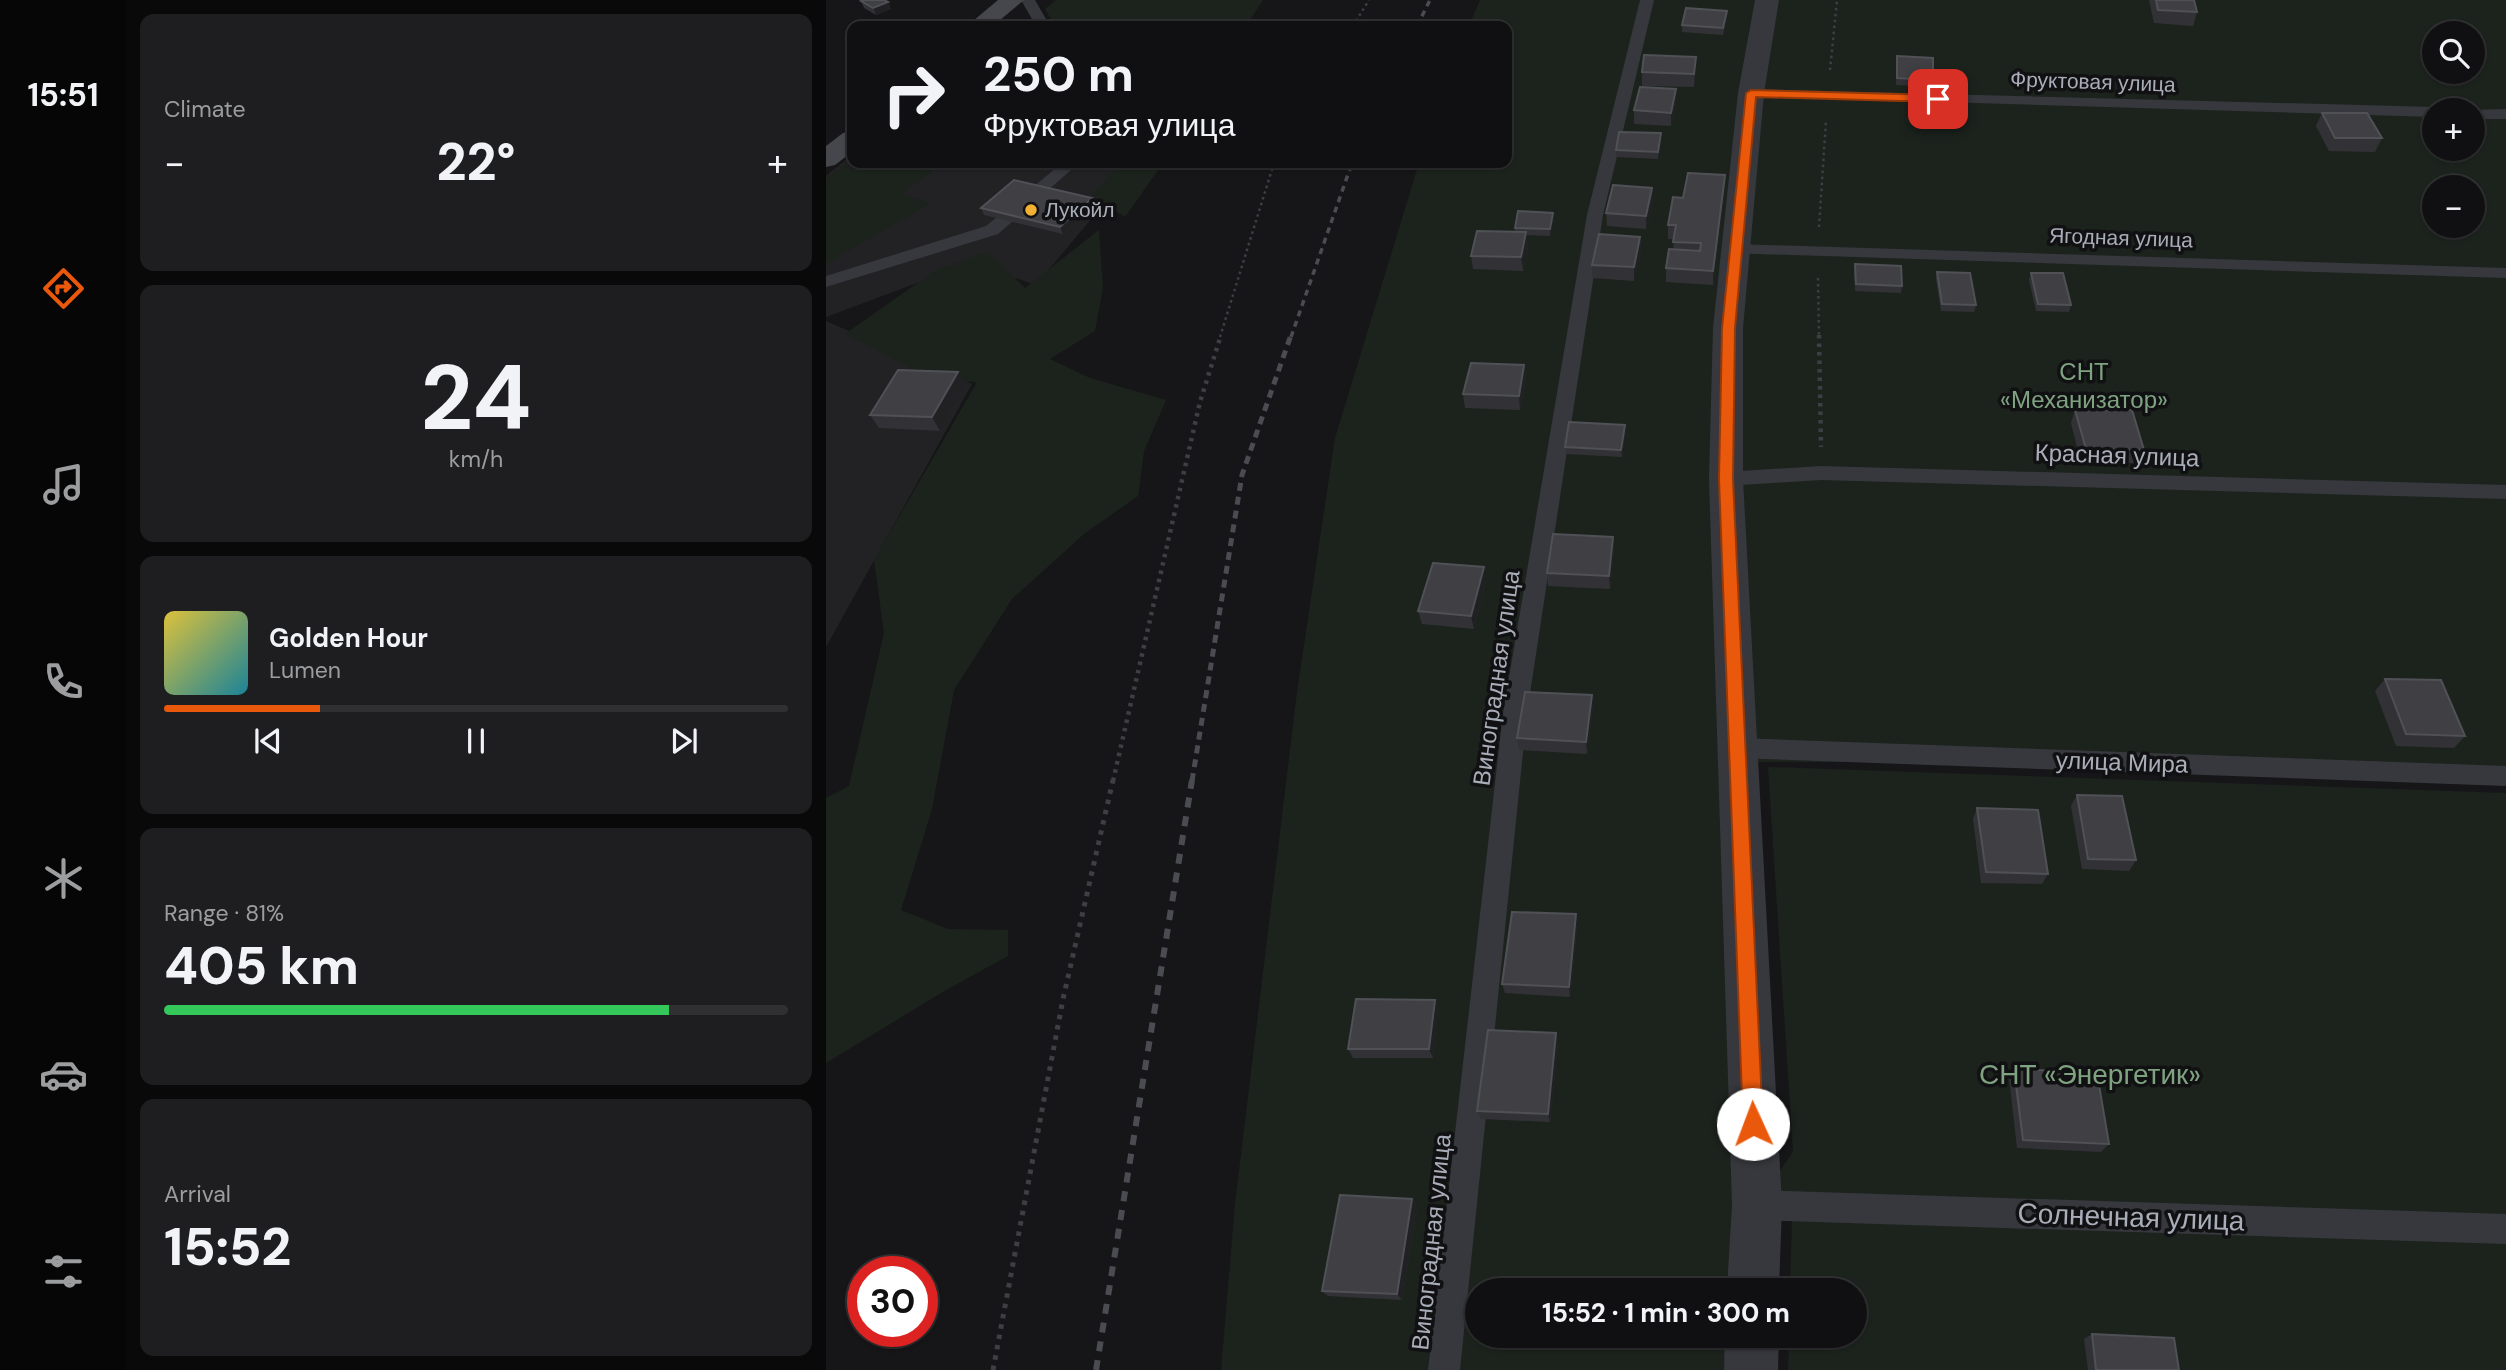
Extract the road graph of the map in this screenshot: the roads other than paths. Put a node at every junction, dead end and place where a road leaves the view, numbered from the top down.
1 (1012, 0) edge
2 (1028, 0) edge
3 (1647, 0) edge
4 (1767, 0) edge
5 (985, 21) edge
6 (1001, 21) edge
7 (1040, 21) edge
8 (1751, 93) junction
9 (2422, 112) edge
10 (2485, 114) edge
11 (2506, 114) edge
12 (847, 129) edge
13 (847, 143) edge
14 (826, 145) edge
15 (826, 159) edge
16 (1065, 168) edge
17 (1735, 249) junction
18 (2506, 273) edge
19 (826, 282) edge
20 (1726, 479) junction
21 (2506, 492) edge
22 (1738, 748) junction
23 (2506, 776) edge
24 (1757, 1205) junction
25 (2506, 1229) edge
26 (1754, 1278) edge
27 (1752, 1348) edge
28 (1444, 1370) edge
29 (1751, 1370) edge

1 - 5 main road
2 - 6 main road
2 - 7 lane
3 - 28 lane, Виноградная улица
4 - 8 street
8 - 9 lane, Фруктовая улица
8 - 17 street
10 - 11 lane
12 - 14 main road
13 - 15 main road
16 - 19 lane
17 - 18 lane, Ягодная улица
17 - 20 street
20 - 21 lane, Красная улица
20 - 22 street
22 - 23 lane, улица Мира
22 - 24 street
24 - 25 lane, Солнечная улица
24 - 26 street
27 - 29 street

